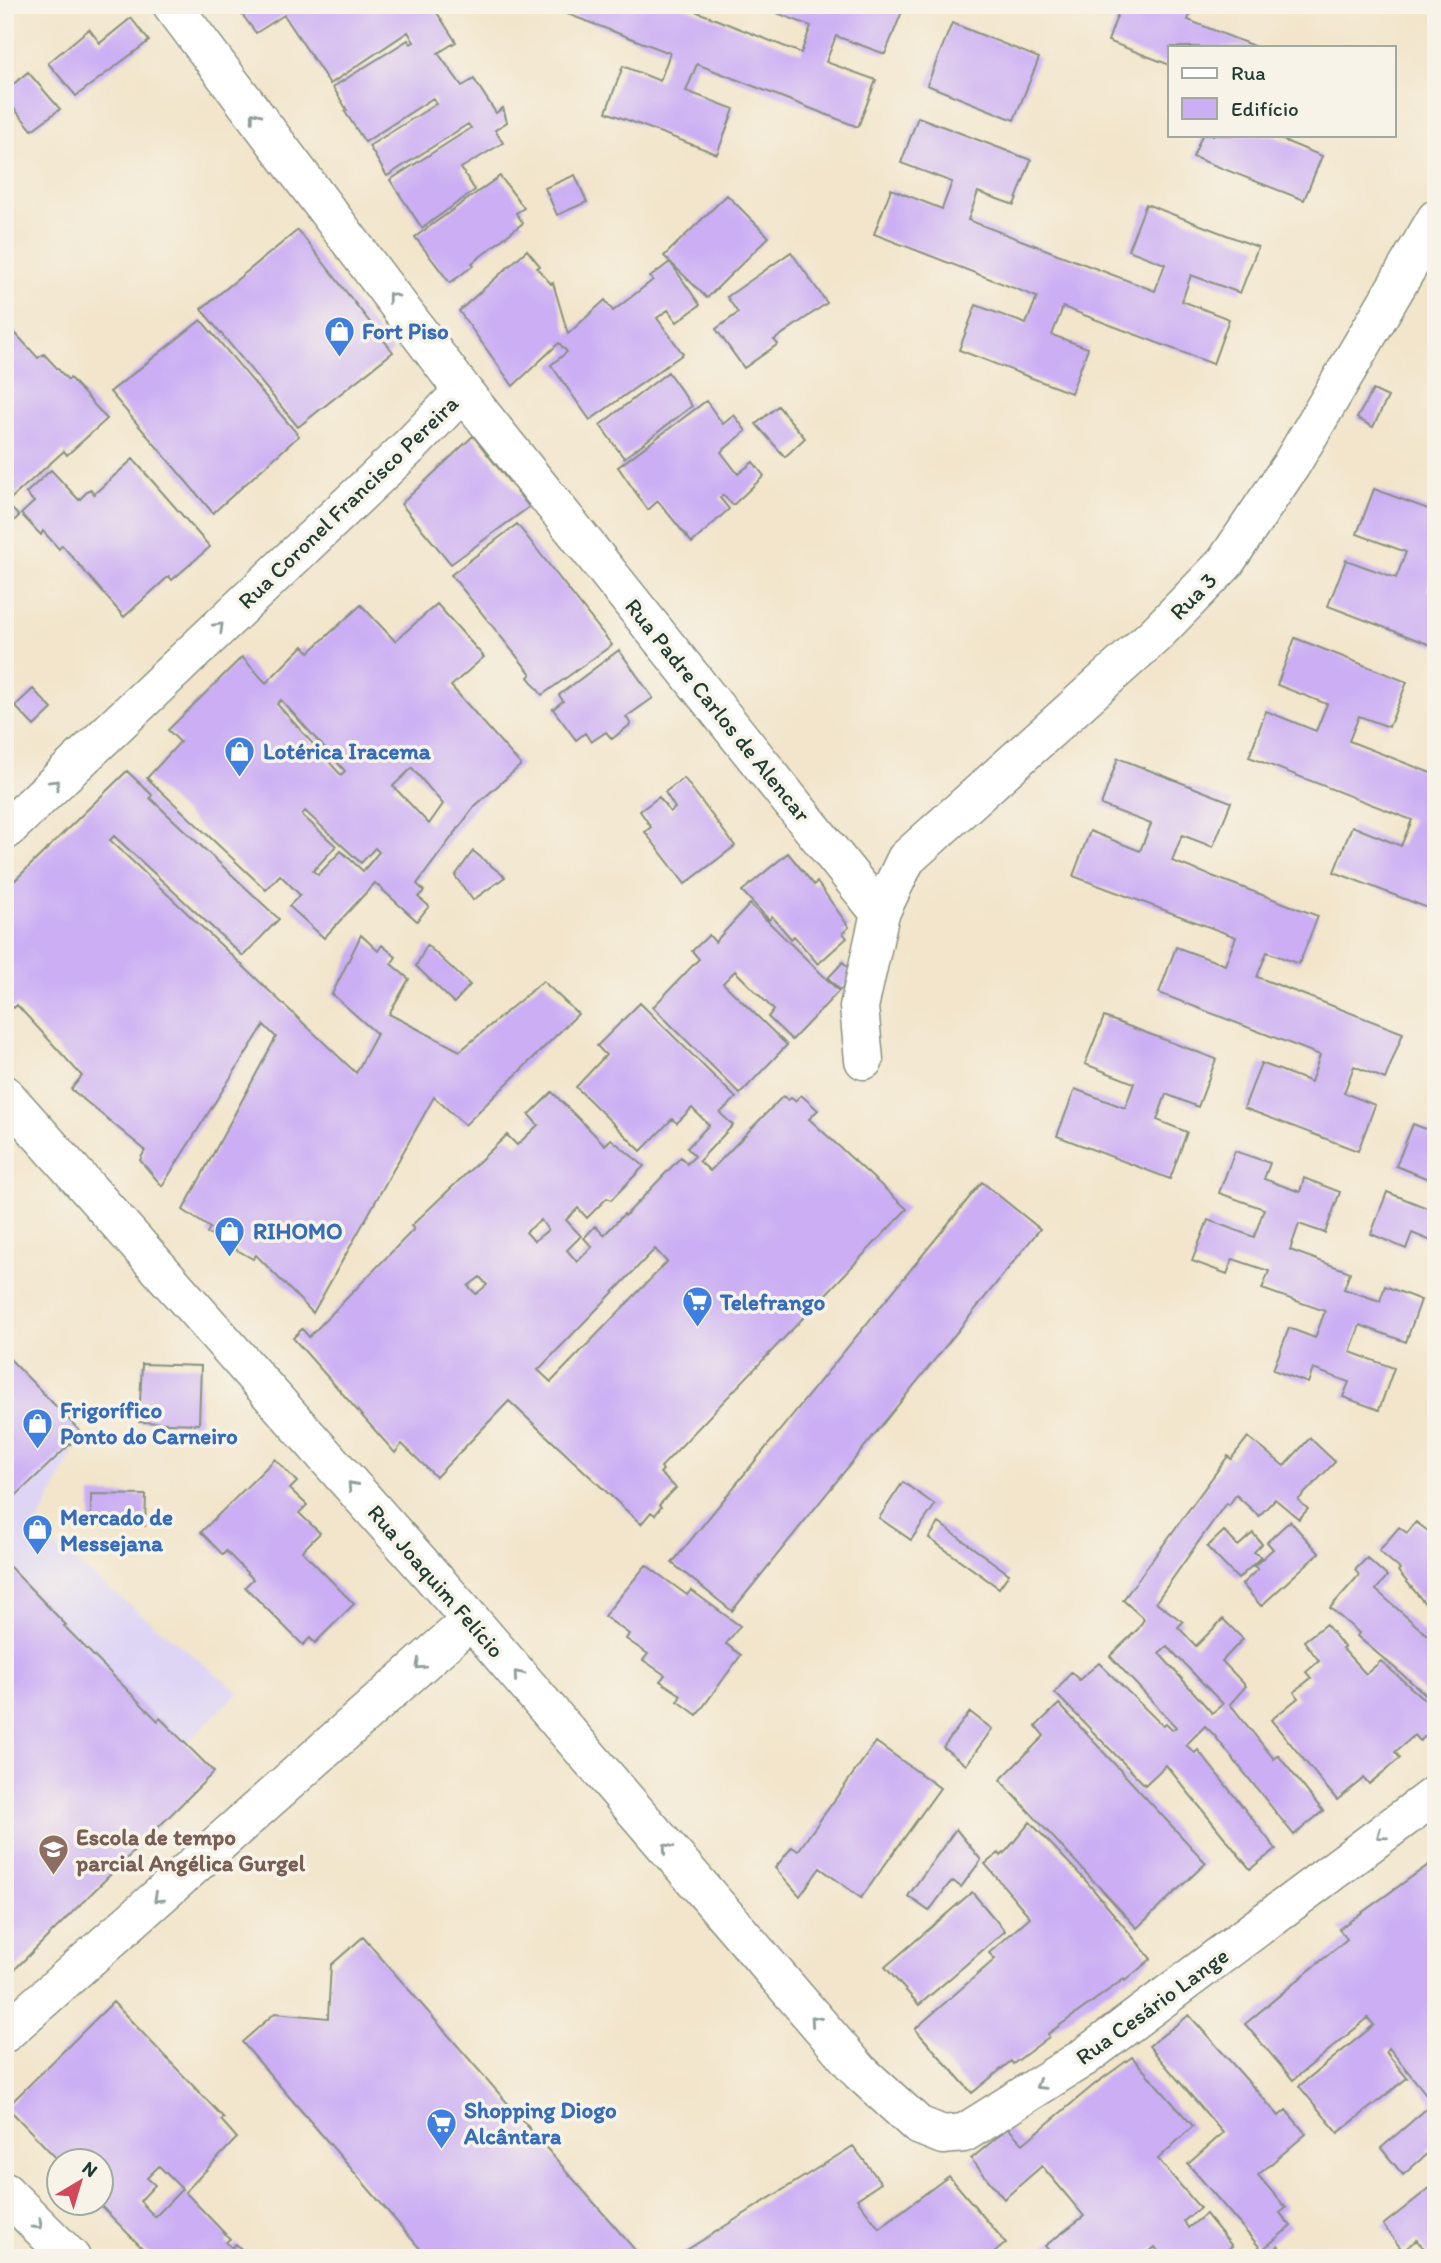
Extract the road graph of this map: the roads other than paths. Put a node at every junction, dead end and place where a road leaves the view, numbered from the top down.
1 (172, 5) edge
2 (1436, 219) edge
3 (463, 391) junction
4 (5, 831) edge
5 (880, 913) junction
6 (864, 1060) dead end
7 (5, 1096) edge
8 (471, 1620) junction
9 (1436, 1794) edge
10 (5, 2034) edge
11 (860, 2072) joint
12 (5, 2192) edge
13 (71, 2258) edge

3 -> 1 main road, Rua Coronel Francisco Pereira
2 - 5 main road, Rua 3
4 -> 3 main road, Rua Coronel Francisco Pereira
3 - 5 main road, Rua Padre Carlos de Alencar
5 - 6 main road
8 -> 7 main road, Rua Joaquim Felício
8 -> 10 main road
11 -> 8 main road, Rua Joaquim Felício
9 -> 11 main road, Rua Cesário Lange
12 -> 13 main road

